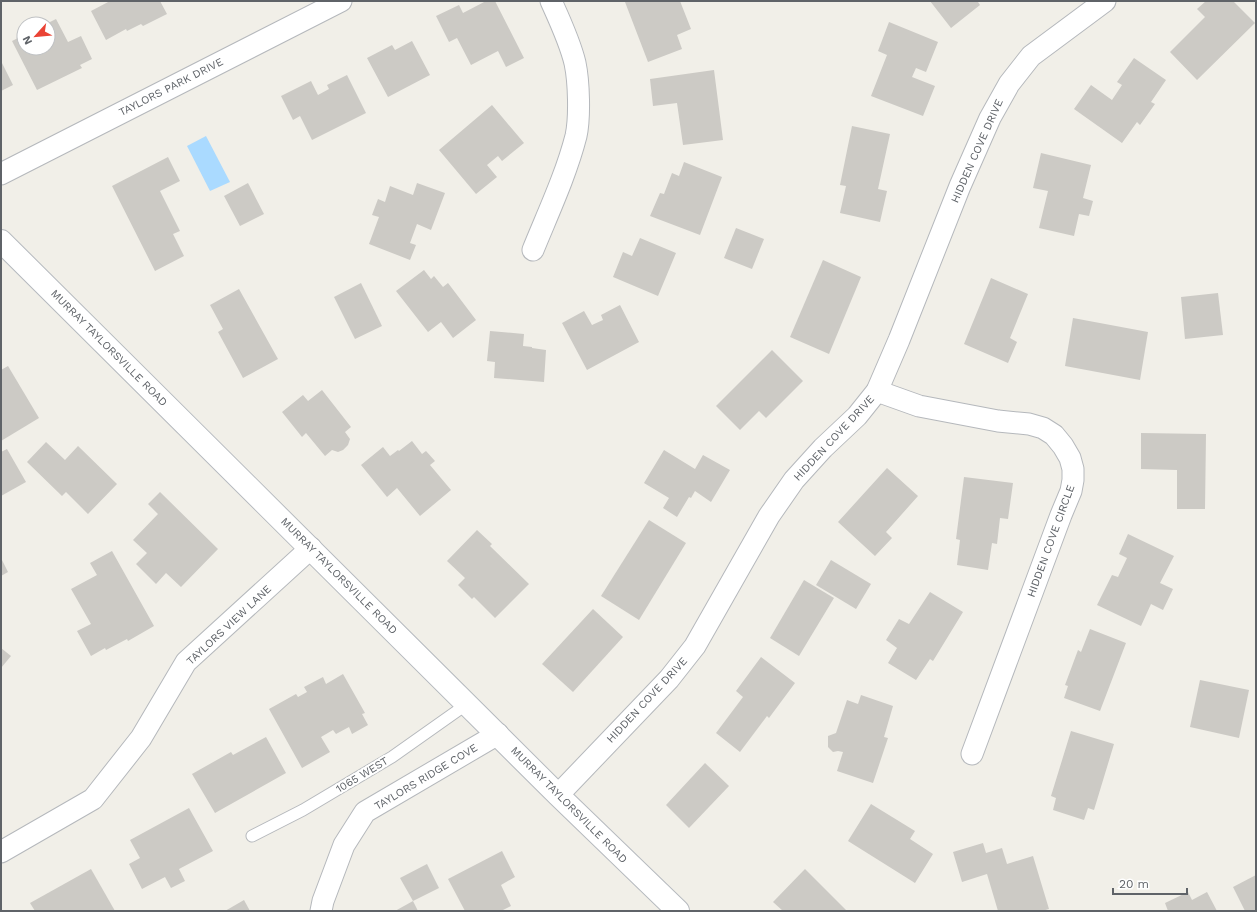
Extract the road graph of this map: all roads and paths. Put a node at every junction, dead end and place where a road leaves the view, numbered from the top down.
1 (341, 1) edge
2 (551, 1) edge
3 (1105, 1) edge
4 (1, 174) edge
5 (1, 241) edge
6 (533, 250) dead end
7 (877, 391) junction
8 (311, 548) junction
9 (467, 704) junction
10 (498, 734) junction
11 (972, 754) dead end
12 (558, 795) junction
13 (252, 836) dead end
14 (1, 852) edge
15 (321, 911) edge
16 (678, 911) edge

1 - 4 street, TAYLORS PARK DRIVE
2 - 6 street
3 - 7 street, HIDDEN COVE DRIVE
5 - 8 street, MURRAY TAYLORSVILLE ROAD
7 - 11 street, HIDDEN COVE CIRCLE
7 - 12 street, HIDDEN COVE DRIVE
8 - 9 street, MURRAY TAYLORSVILLE ROAD
8 - 14 street, TAYLORS VIEW LANE
9 - 10 street, MURRAY TAYLORSVILLE ROAD
9 - 13 lane, 1065 WEST
10 - 12 street, MURRAY TAYLORSVILLE ROAD
10 - 15 street, TAYLORS RIDGE COVE
12 - 16 street, MURRAY TAYLORSVILLE ROAD

